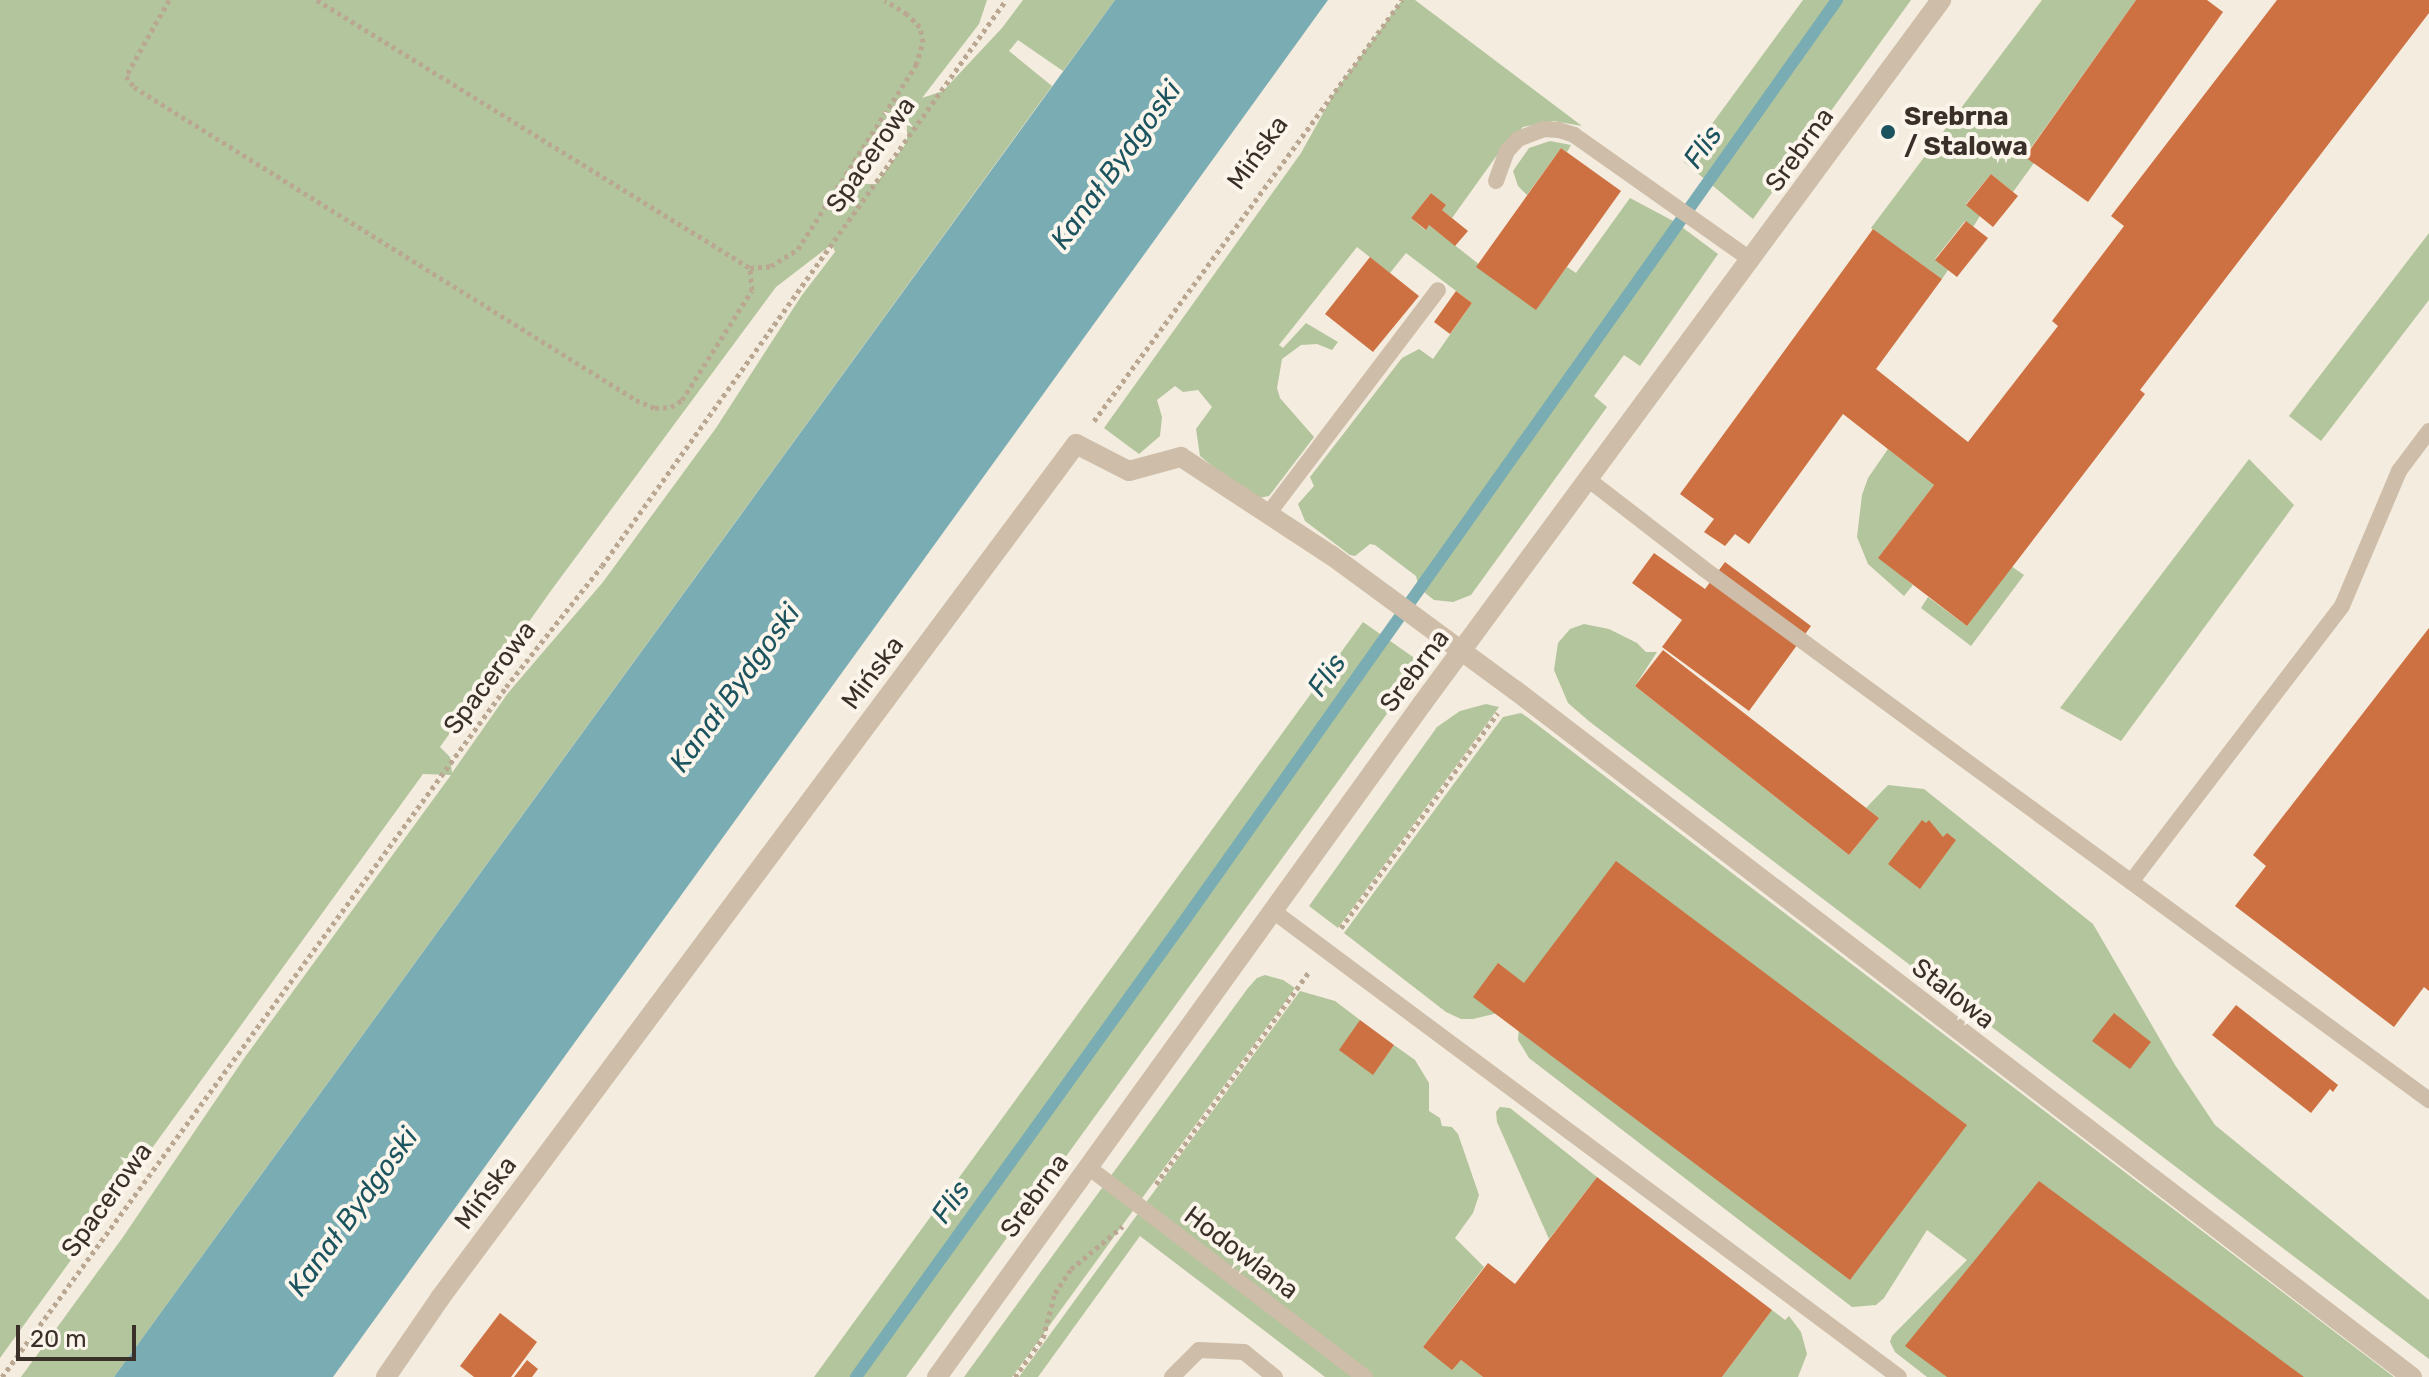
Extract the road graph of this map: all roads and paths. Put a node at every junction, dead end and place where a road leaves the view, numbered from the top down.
1 (169, 0) edge
2 (317, 0) edge
3 (885, 0) edge
4 (1006, 0) edge
5 (1402, 0) edge
6 (1941, 0) edge
7 (1496, 181) dead end
8 (1751, 260) junction
9 (750, 268) junction
10 (1438, 290) dead end
11 (2429, 431) edge
12 (1076, 444) junction
13 (1589, 480) junction
14 (1268, 514) junction
15 (1463, 650) junction
16 (1515, 690) junction
17 (2131, 882) junction
18 (1273, 911) junction
19 (1326, 949) junction
20 (2429, 1100) edge
21 (1088, 1167) junction
22 (1139, 1207) junction
23 (2, 1377) edge
24 (386, 1377) edge
25 (937, 1377) edge
26 (1015, 1377) edge
27 (1172, 1377) edge
28 (1275, 1377) edge
29 (1365, 1377) edge
30 (1899, 1377) edge
31 (2412, 1377) edge

1 - 9 path
2 - 9 path
3 - 9 path
4 - 23 path, Spacerowa
5 - 12 path, Mińska
6 - 8 street, Srebrna
7 - 8 lane
8 - 13 street, Srebrna
10 - 14 lane
11 - 17 lane
12 - 14 street, Stalowa
12 - 24 street, Mińska
13 - 15 street, Srebrna
13 - 17 lane
14 - 15 street, Stalowa
15 - 16 street, Stalowa
15 - 18 street, Srebrna
16 - 19 path
16 - 31 street, Stalowa
17 - 20 lane
18 - 19 lane
18 - 21 street, Srebrna
19 - 22 path
19 - 30 lane
21 - 22 lane, Hodowlana
21 - 25 street, Srebrna
22 - 26 path
22 - 29 lane, Hodowlana
27 - 28 lane

